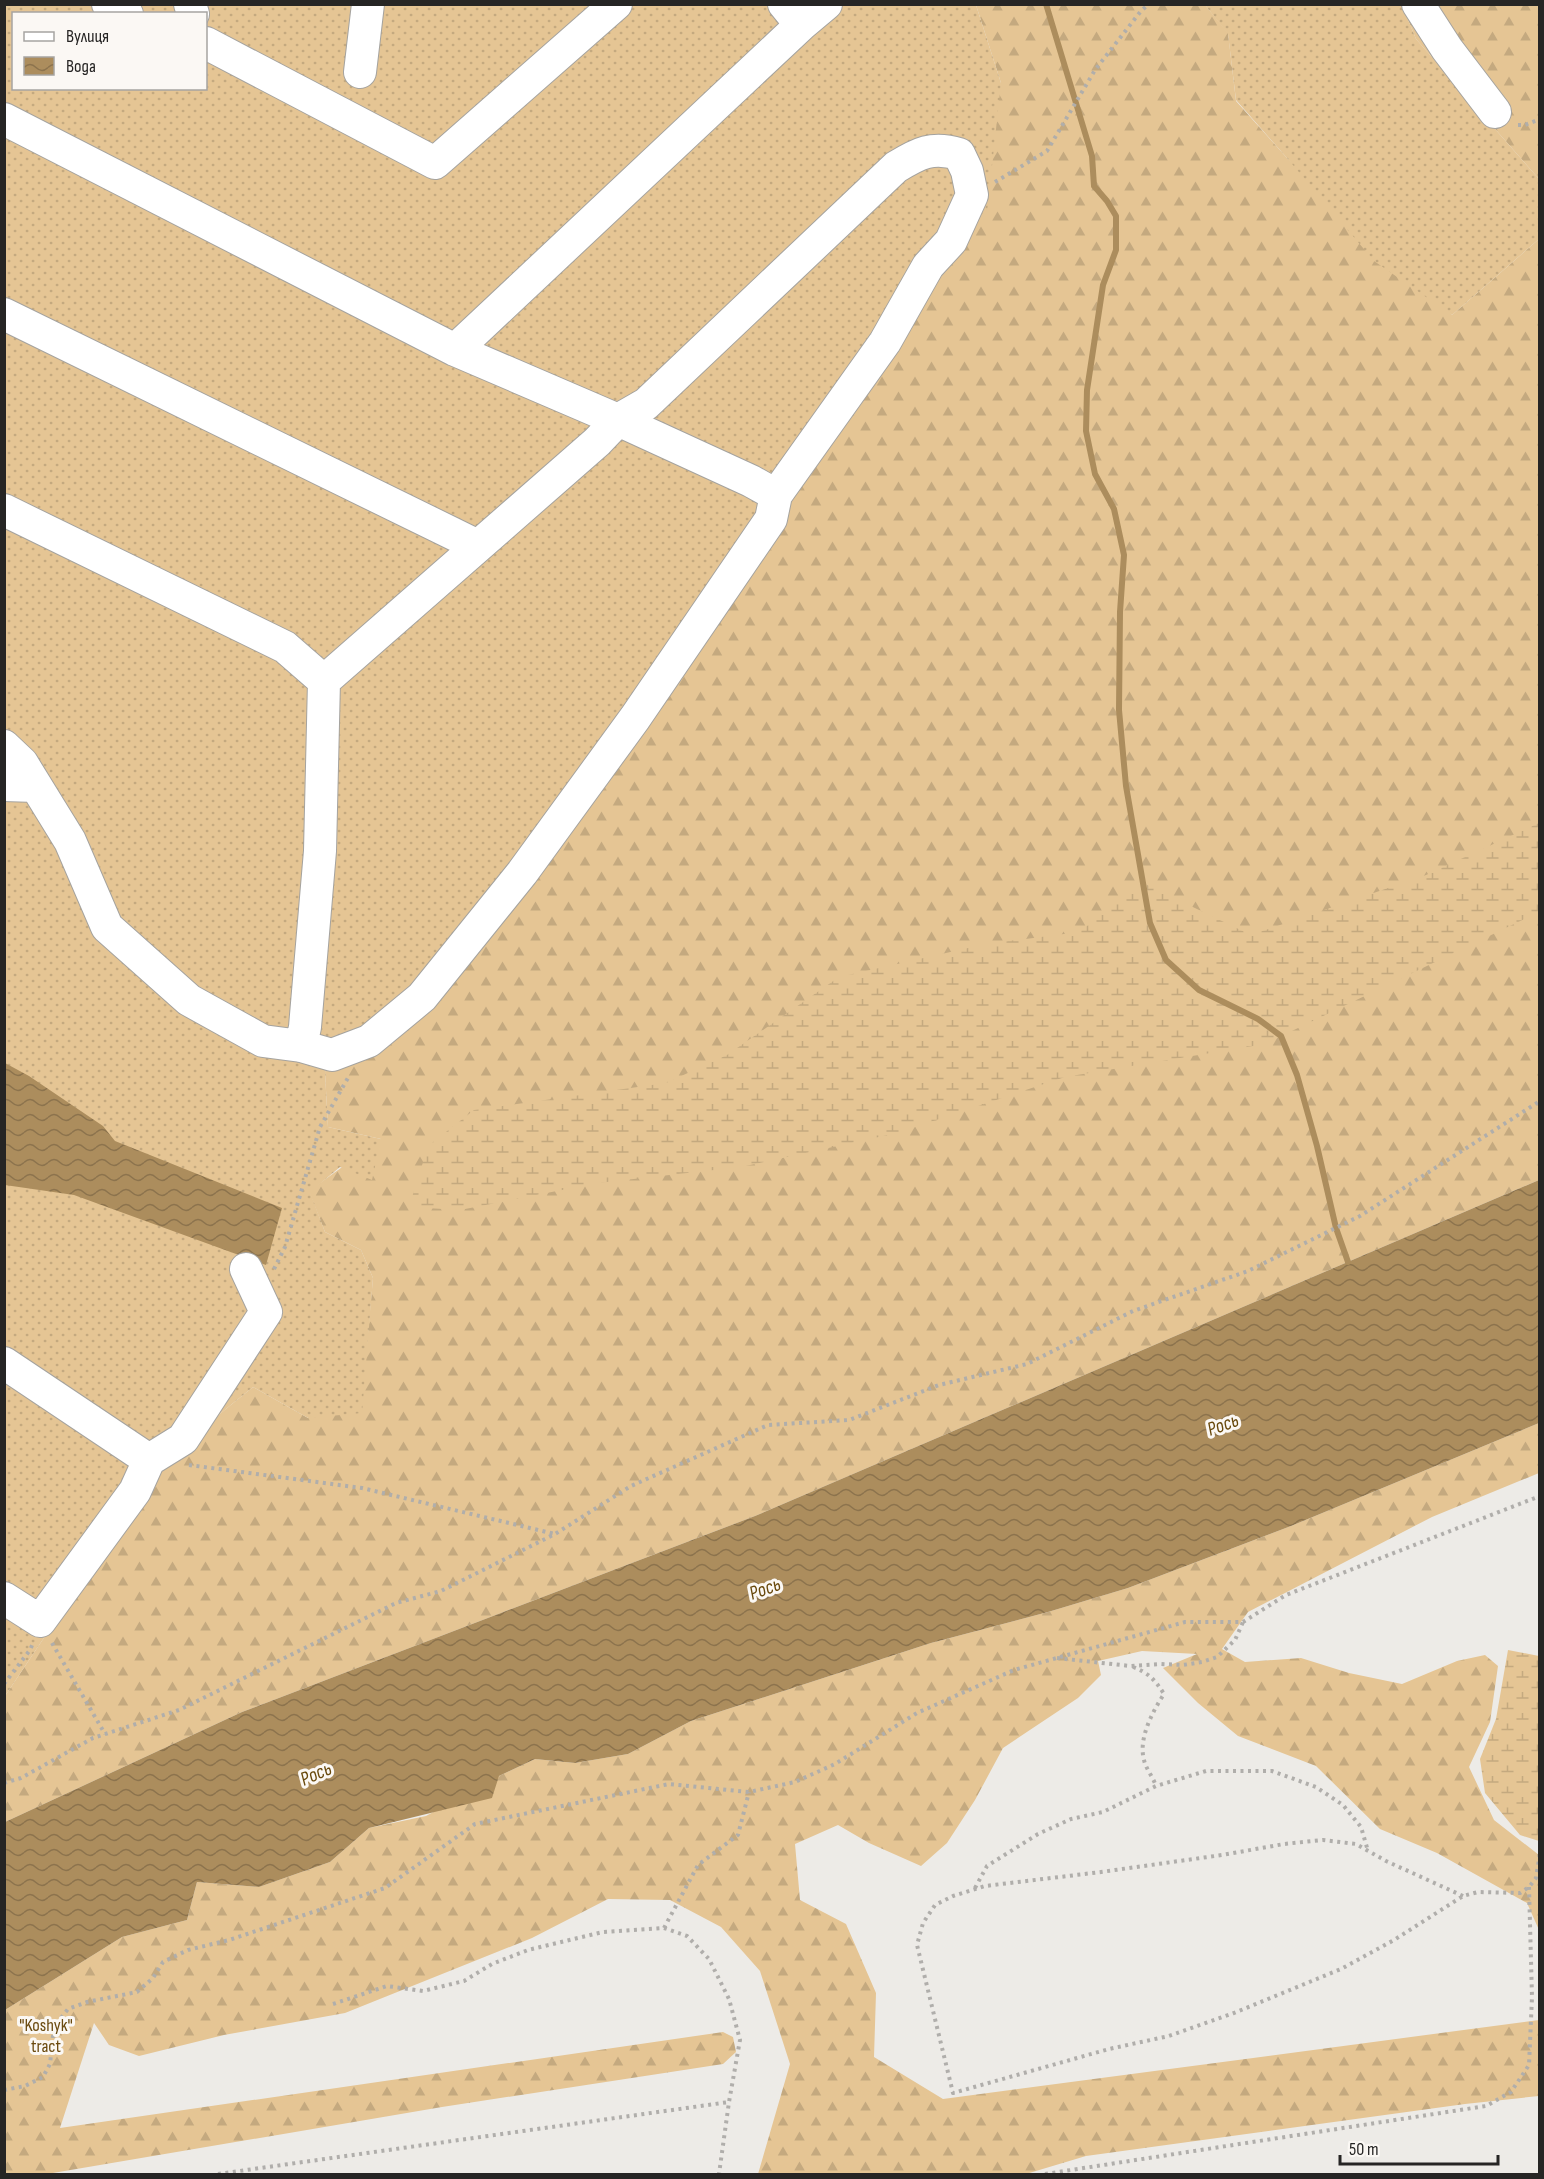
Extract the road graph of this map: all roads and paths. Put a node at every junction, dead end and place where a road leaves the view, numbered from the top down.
1 (108, 4) edge
2 (368, 4) edge
3 (616, 4) edge
4 (826, 4) edge
5 (1149, 4) edge
6 (1418, 4) edge
7 (123, 12) edge
8 (792, 15) edge
9 (207, 44) edge
10 (360, 72) dead end
11 (1495, 112) dead end
12 (4, 118) edge
13 (972, 195) junction
14 (4, 314) edge
15 (455, 350) junction
16 (618, 420) junction
17 (776, 495) junction
18 (4, 510) edge
19 (478, 546) junction
20 (324, 681) junction
21 (4, 746) edge
22 (4, 784) edge
23 (36, 786) junction
24 (369, 1041) junction
25 (301, 1046) junction
26 (1539, 1101) edge
27 (246, 1269) dead end
28 (259, 1296) junction
29 (4, 1363) edge
30 (149, 1460) junction
31 (1539, 1496) edge
32 (555, 1534) junction
33 (4, 1598) edge
34 (40, 1622) junction
35 (1243, 1622) junction
36 (1053, 1658) junction
37 (1130, 1666) junction
38 (4, 1684) edge
39 (105, 1734) junction
40 (4, 1783) edge
41 (1156, 1786) junction
42 (749, 1792) junction
43 (1368, 1851) junction
44 (1539, 1853) edge
45 (1529, 1887) junction
46 (975, 1889) junction
47 (1463, 1896) junction
48 (664, 1928) junction
49 (333, 2004) dead end
50 (4, 2090) edge
51 (729, 2102) junction
52 (218, 2175) edge
53 (719, 2175) edge
54 (1045, 2175) edge

1 - 7 street
2 - 10 street
3 - 9 street
4 - 8 street
5 - 13 path
6 - 11 street
8 - 15 street
12 - 15 street
13 - 16 street
13 - 17 street
14 - 19 street
15 - 16 street
16 - 17 street
16 - 19 street
17 - 24 street
18 - 20 street
19 - 20 street
20 - 25 street
21 - 23 street
22 - 23 street
23 - 25 street
24 - 25 street
24 - 28 path
26 - 32 path
27 - 28 street
28 - 30 street
29 - 30 street
30 - 32 path
30 - 34 street
31 - 35 path
32 - 39 path
33 - 34 street
34 - 38 path
34 - 39 path
35 - 36 path
35 - 37 path
36 - 37 path
36 - 42 path
37 - 41 path
39 - 40 path
41 - 43 path
41 - 46 path
42 - 48 path
42 - 50 path
43 - 46 path
43 - 47 path
44 - 45 path
45 - 47 path
45 - 54 path
46 - 47 path
48 - 49 path
48 - 51 path
51 - 52 path
51 - 53 path

